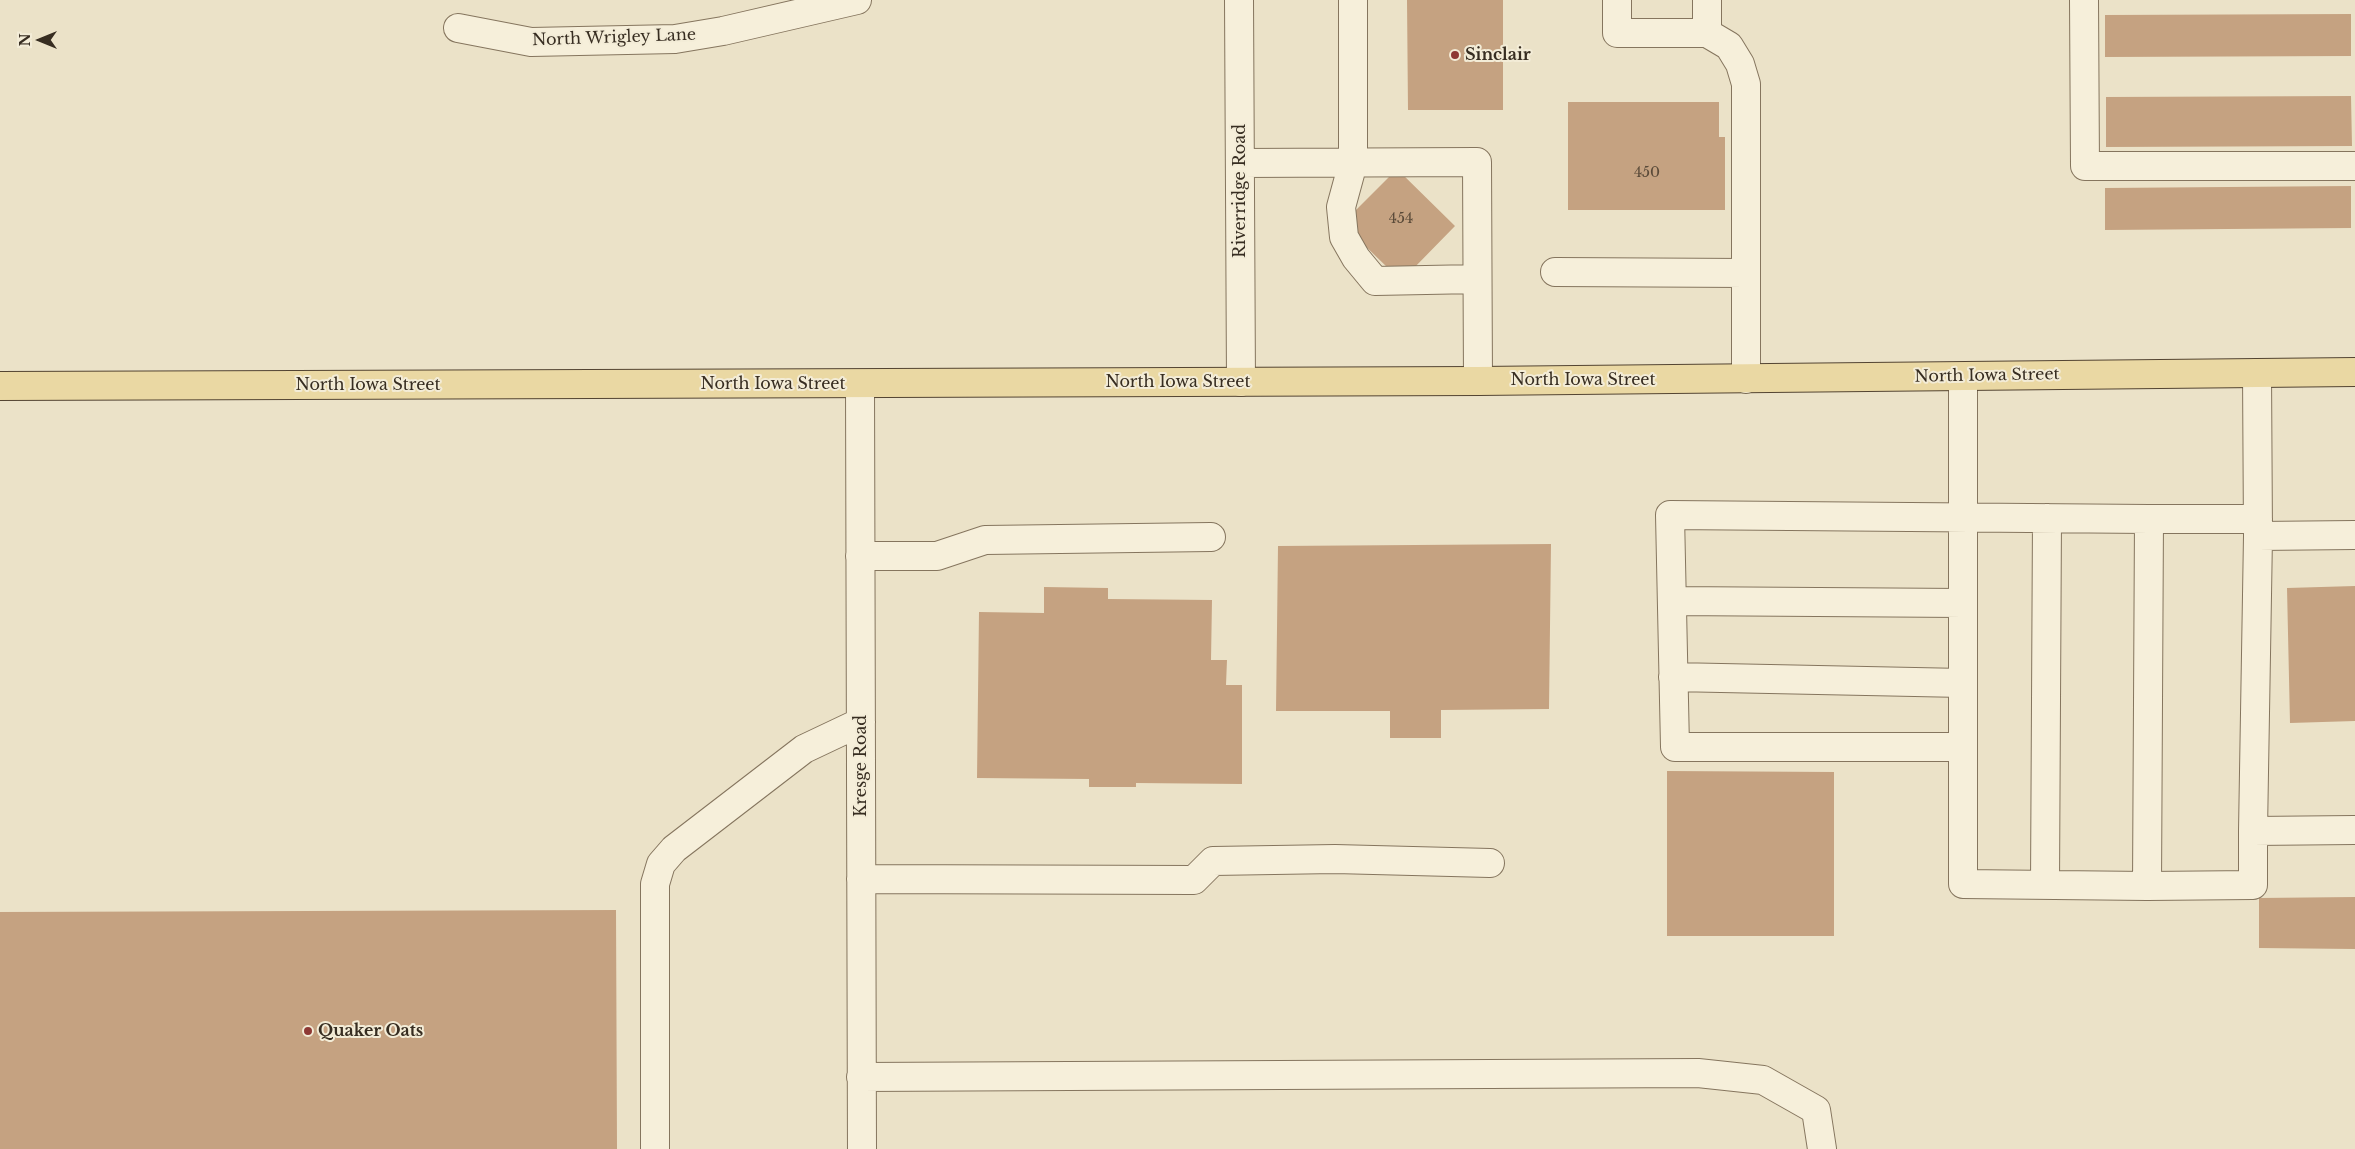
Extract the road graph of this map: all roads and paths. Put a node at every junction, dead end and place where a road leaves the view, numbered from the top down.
1 (857, 0) edge
2 (1239, 0) edge
3 (1353, 0) edge
4 (1617, 0) edge
5 (1707, 0) edge
6 (2084, 0) edge
7 (458, 28) dead end
8 (1707, 33) junction
9 (1353, 162) junction
10 (1240, 163) junction
11 (2355, 166) edge
12 (1555, 272) dead end
13 (1746, 273) junction
14 (1477, 279) junction
15 (2355, 372) edge
16 (2257, 373) junction
17 (1962, 377) junction
18 (1746, 379) junction
19 (1478, 381) junction
20 (1241, 382) junction
21 (860, 384) junction
22 (0, 386) edge
23 (1963, 517) junction
24 (2047, 518) junction
25 (2148, 519) junction
26 (2258, 527) junction
27 (2355, 535) edge
28 (1211, 537) dead end
29 (860, 556) junction
30 (1672, 601) junction
31 (1962, 603) junction
32 (1673, 677) junction
33 (1963, 683) junction
34 (861, 722) junction
35 (1963, 747) junction
36 (2355, 830) edge
37 (2254, 831) junction
38 (1490, 863) dead end
39 (861, 879) junction
40 (2045, 885) junction
41 (2147, 886) junction
42 (861, 1077) junction
43 (654, 1149) edge
44 (862, 1149) edge
45 (1822, 1149) edge

1 - 7 street, North Wrigley Lane
2 - 10 street, Riverridge Road
3 - 9 street
4 - 8 street
5 - 8 street
6 - 11 street
8 - 13 street
9 - 10 street
9 - 14 street
9 - 14 street
10 - 20 street, Riverridge Road
12 - 13 street
13 - 18 street
14 - 19 street
15 - 16 main road, North Iowa Street
16 - 17 main road, North Iowa Street
16 - 26 street
17 - 18 main road, North Iowa Street
17 - 23 street
18 - 19 main road, North Iowa Street
19 - 20 main road, North Iowa Street
20 - 21 main road, North Iowa Street
21 - 22 main road, North Iowa Street
21 - 29 street, Kresge Road
23 - 24 street
23 - 30 street
23 - 31 street
24 - 25 street
24 - 40 street
25 - 26 street
25 - 41 street
26 - 27 street
26 - 37 street
28 - 29 street
29 - 34 street, Kresge Road
30 - 31 street
30 - 32 street
31 - 33 street
32 - 33 street
32 - 35 street
33 - 35 street
34 - 39 street, Kresge Road
34 - 43 street
35 - 40 street
36 - 37 street
37 - 41 street
38 - 39 street
39 - 42 street, Kresge Road
40 - 41 street
42 - 44 street, Kresge Road
42 - 45 street

